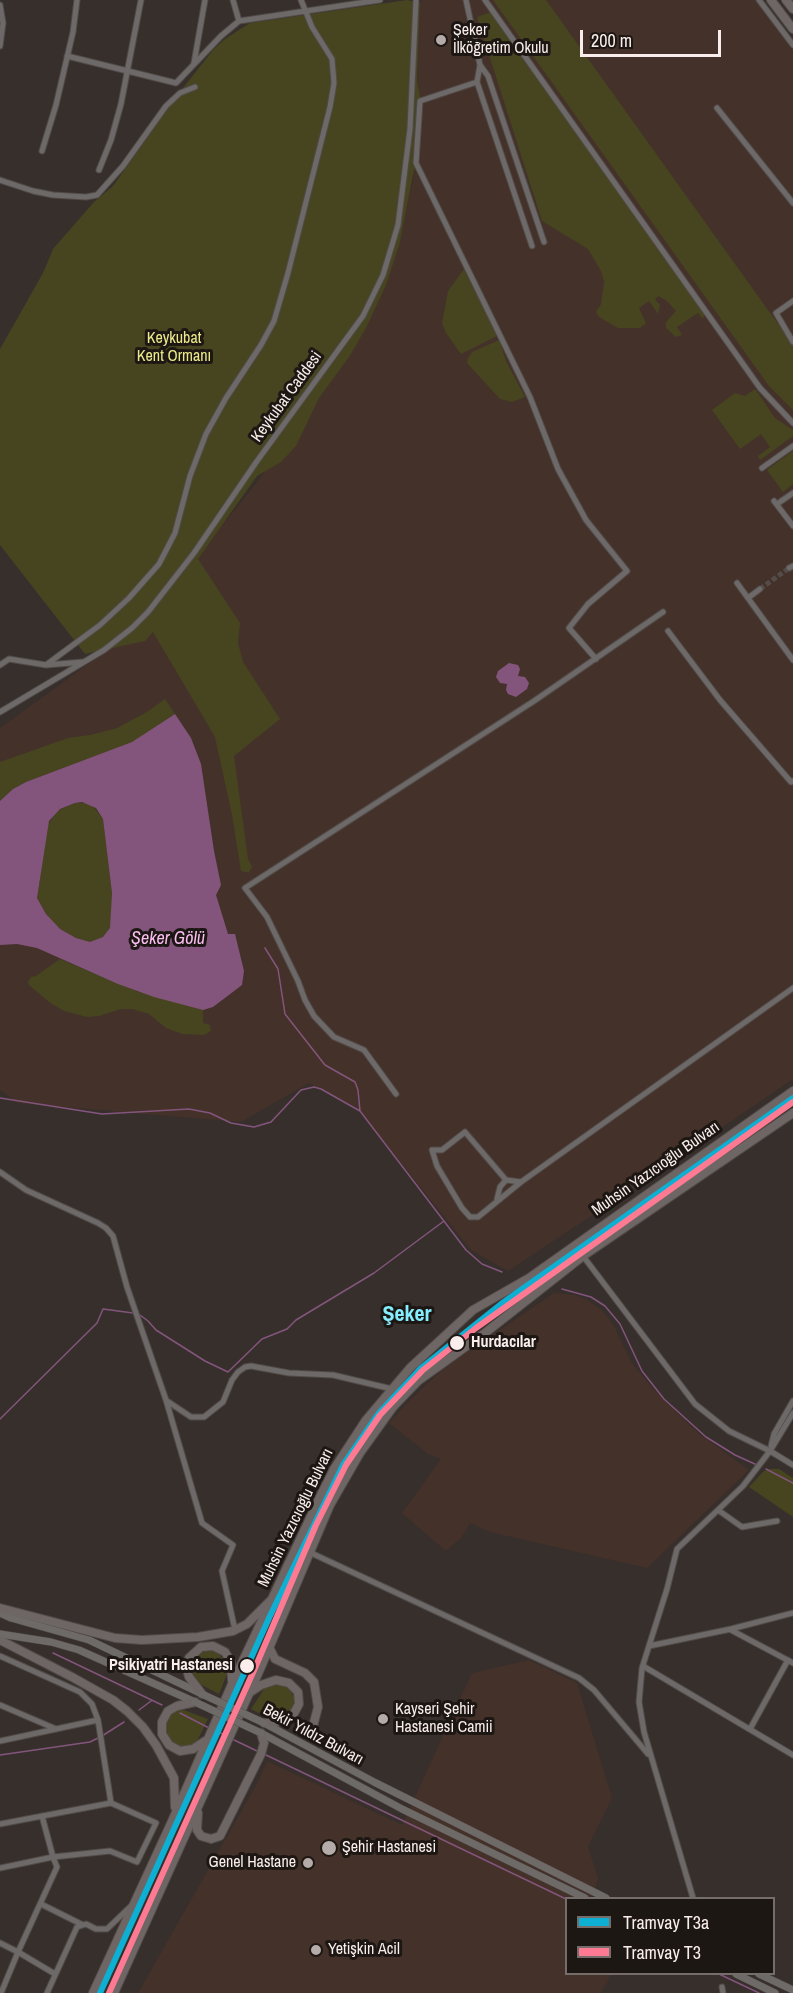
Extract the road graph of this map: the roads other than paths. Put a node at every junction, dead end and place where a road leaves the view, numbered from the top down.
1 (77, 0) edge
2 (141, 0) edge
3 (205, 0) edge
4 (233, 0) edge
5 (301, 0) edge
6 (380, 0) edge
7 (416, 0) edge
8 (466, 0) edge
9 (485, 0) edge
10 (759, 0) edge
11 (771, 0) edge
12 (786, 0) edge
13 (360, 1) edge
14 (0, 5) edge
15 (793, 9) edge
16 (304, 11) junction
17 (239, 21) junction
18 (793, 29) edge
19 (793, 45) edge
20 (0, 46) edge
21 (67, 56) junction
22 (480, 65) junction
23 (193, 67) junction
24 (127, 70) junction
25 (477, 82) junction
26 (195, 87) dead end
27 (420, 101) junction
28 (411, 106) junction
29 (717, 108) dead end
30 (42, 152) dead end
31 (99, 170) dead end
32 (0, 180) edge
33 (793, 204) edge
34 (544, 242) dead end
35 (532, 246) dead end
36 (793, 301) edge
37 (793, 342) edge
38 (793, 423) edge
39 (793, 446) edge
40 (762, 468) dead end
41 (793, 493) edge
42 (792, 522) edge
43 (737, 583) dead end
44 (760, 589) tunnel mouth
45 (748, 598) junction
46 (663, 612) dead end
47 (668, 631) dead end
48 (596, 659) junction
49 (793, 660) edge
50 (85, 662) junction
51 (0, 665) edge
52 (46, 665) junction
53 (0, 712) edge
54 (793, 781) edge
55 (793, 988) edge
56 (793, 1091) edge
57 (396, 1094) dead end
58 (793, 1113) edge
59 (0, 1173) edge
60 (506, 1180) junction
61 (521, 1182) junction
62 (497, 1199) junction
63 (584, 1256) junction
64 (392, 1389) junction
65 (166, 1400) junction
66 (793, 1401) edge
67 (793, 1413) edge
68 (770, 1450) junction
69 (793, 1465) edge
70 (718, 1510) junction
71 (777, 1521) dead end
72 (309, 1552) junction
73 (275, 1596) junction
74 (0, 1608) edge
75 (0, 1613) edge
76 (793, 1613) edge
77 (731, 1629) junction
78 (236, 1630) junction
79 (0, 1634) edge
80 (0, 1640) edge
81 (649, 1646) junction
82 (269, 1647) junction
83 (0, 1656) edge
84 (790, 1661) edge
85 (284, 1665) junction
86 (643, 1666) junction
87 (261, 1667) junction
88 (232, 1684) junction
89 (249, 1693) junction
90 (202, 1694) junction
91 (195, 1702) junction
92 (0, 1705) edge
93 (98, 1720) junction
94 (264, 1723) junction
95 (57, 1729) junction
96 (750, 1729) junction
97 (312, 1730) dead end
98 (261, 1733) junction
99 (207, 1738) junction
100 (0, 1741) edge
101 (793, 1755) edge
102 (651, 1758) junction
103 (111, 1803) junction
104 (198, 1807) junction
105 (42, 1816) junction
106 (173, 1819) junction
107 (0, 1824) edge
108 (53, 1857) junction
109 (0, 1868) edge
110 (581, 1897) edge
111 (602, 1897) edge
112 (692, 1897) edge
113 (40, 1904) junction
114 (134, 1904) junction
115 (81, 1924) junction
116 (0, 1943) edge
117 (18, 1952) junction
118 (56, 1974) junction
119 (738, 1975) edge
120 (761, 1975) edge
121 (793, 1990) edge
122 (1, 1993) edge
123 (47, 1993) edge
124 (93, 1993) edge
125 (114, 1993) edge
126 (776, 1993) edge

1 - 21 street
2 - 24 street
3 - 23 street
4 - 17 street
5 - 16 street
6 - 13 street
7 - 28 street, Keykubat Caddesi
8 - 22 street
9 - 38 street
10 - 19 street
11 - 18 highway
12 - 15 highway
13 - 16 street
14 - 20 street
16 - 17 street
16 - 52 street
17 - 23 street
21 - 24 street
21 - 30 street
22 - 25 street
22 - 34 street
23 - 24 street
24 - 31 street
25 - 27 street
25 - 35 street
26 - 32 street
27 - 28 street
27 - 48 street
28 - 50 street, Keykubat Caddesi
29 - 33 street
36 - 37 street
39 - 40 street
41 - 42 street
43 - 45 street
44 - 45 street
45 - 49 street
46 - 48 street
47 - 54 street
48 - 57 street
50 - 52 street
50 - 53 street, Keykubat Caddesi
51 - 52 street
55 - 61 street
56 - 64 highway, Muhsin Yazıcıoğlu Bulvarı
58 - 63 highway, Muhsin Yazıcıoğlu Bulvarı
59 - 65 street
60 - 61 street
60 - 62 street
60 - 62 street
61 - 62 street
63 - 68 street
63 - 72 highway, Muhsin Yazıcıoğlu Bulvarı
64 - 65 street
64 - 73 highway, Muhsin Yazıcıoğlu Bulvarı
65 - 78 street
66 - 68 street
67 - 68 street
68 - 69 street
68 - 70 street
70 - 71 street
70 - 81 street
72 - 82 highway, Muhsin Yazıcıoğlu Bulvarı
72 - 102 street
73 - 78 highway
73 - 88 highway, Muhsin Yazıcıoğlu Bulvarı
74 - 78 highway
75 - 90 main road, Bekir Yıldız Bulvarı
76 - 77 street
77 - 81 street
77 - 84 street
79 - 91 main road, Bekir Yıldız Bulvarı
80 - 106 highway
81 - 86 street
82 - 85 highway
82 - 87 highway, Muhsin Yazıcıoğlu Bulvarı
83 - 93 street
84 - 96 street
85 - 87 highway
85 - 97 highway
86 - 96 street
86 - 102 street
87 - 89 highway, Muhsin Yazıcıoğlu Bulvarı
88 - 90 highway
88 - 99 highway, Muhsin Yazıcıoğlu Bulvarı, bridge
89 - 94 highway
89 - 104 highway, Muhsin Yazıcıoğlu Bulvarı, bridge
90 - 94 main road, Bekir Yıldız Bulvarı, bridge
91 - 98 main road, Bekir Yıldız Bulvarı, bridge
91 - 99 highway
92 - 95 street
93 - 95 street
93 - 103 street
94 - 111 main road, Bekir Yıldız Bulvarı
95 - 100 street
96 - 101 street
98 - 104 highway
98 - 110 main road, Bekir Yıldız Bulvarı
99 - 106 highway, Muhsin Yazıcıoğlu Bulvarı
102 - 112 street
103 - 105 street
103 - 108 street
104 - 125 highway, Muhsin Yazıcıoğlu Bulvarı
105 - 107 street
105 - 108 street
106 - 114 highway, Muhsin Yazıcıoğlu Bulvarı
108 - 109 street
108 - 113 street
113 - 115 street
113 - 117 street
114 - 115 street
114 - 124 highway, Muhsin Yazıcıoğlu Bulvarı
115 - 118 street
116 - 117 street
117 - 118 street
117 - 122 street
118 - 123 street
119 - 126 main road
120 - 121 main road

